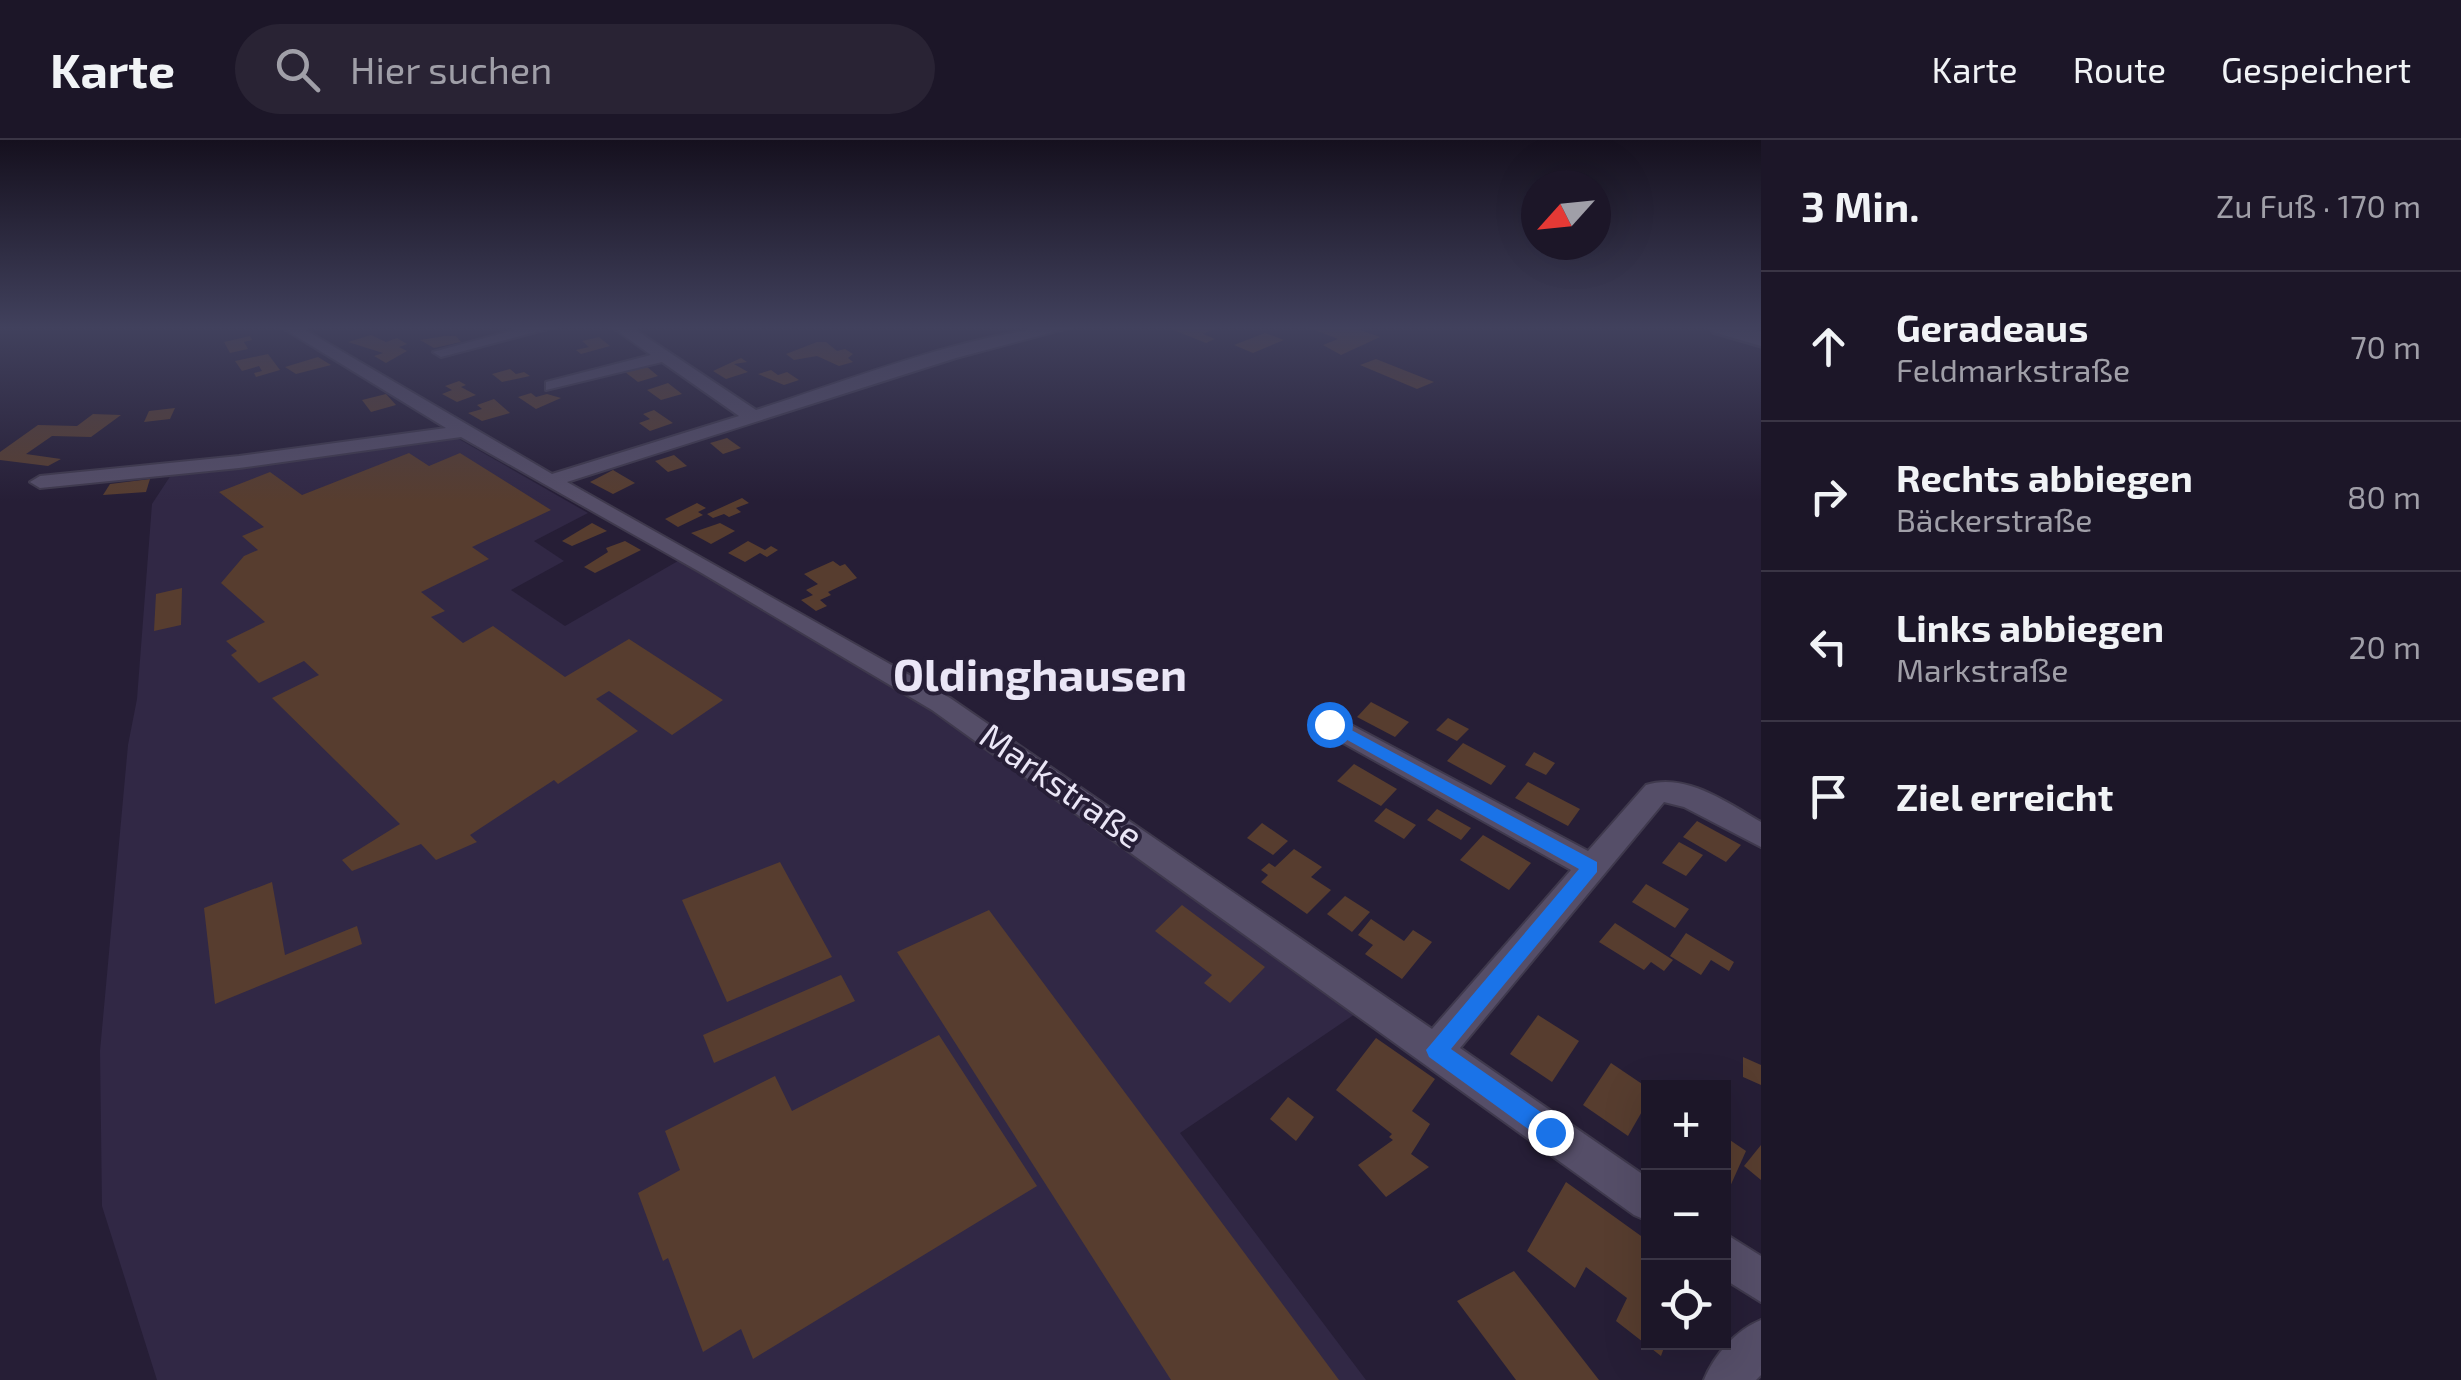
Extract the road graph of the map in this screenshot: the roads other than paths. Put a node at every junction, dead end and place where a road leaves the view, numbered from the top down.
1 (386, 385) edge
2 (556, 385) edge
3 (706, 385) edge
4 (853, 385) edge
5 (552, 386) dead end
6 (752, 416) junction
7 (464, 431) junction
8 (550, 480) junction
9 (40, 482) dead end
10 (1329, 724) dead end
11 (1761, 836) edge
12 (1591, 867) junction
13 (1436, 1050) junction
14 (1641, 1196) edge
15 (1731, 1259) edge
16 (1761, 1281) edge
17 (1761, 1342) edge
18 (1726, 1380) edge

1 - 7 street, Markstraße
2 - 5 street
3 - 6 street
4 - 6 street
6 - 8 street
7 - 8 street, Markstraße
7 - 9 street
8 - 13 street, Markstraße
10 - 12 street
11 - 12 street
12 - 13 street
13 - 14 street, Markstraße
15 - 16 street
17 - 18 street

